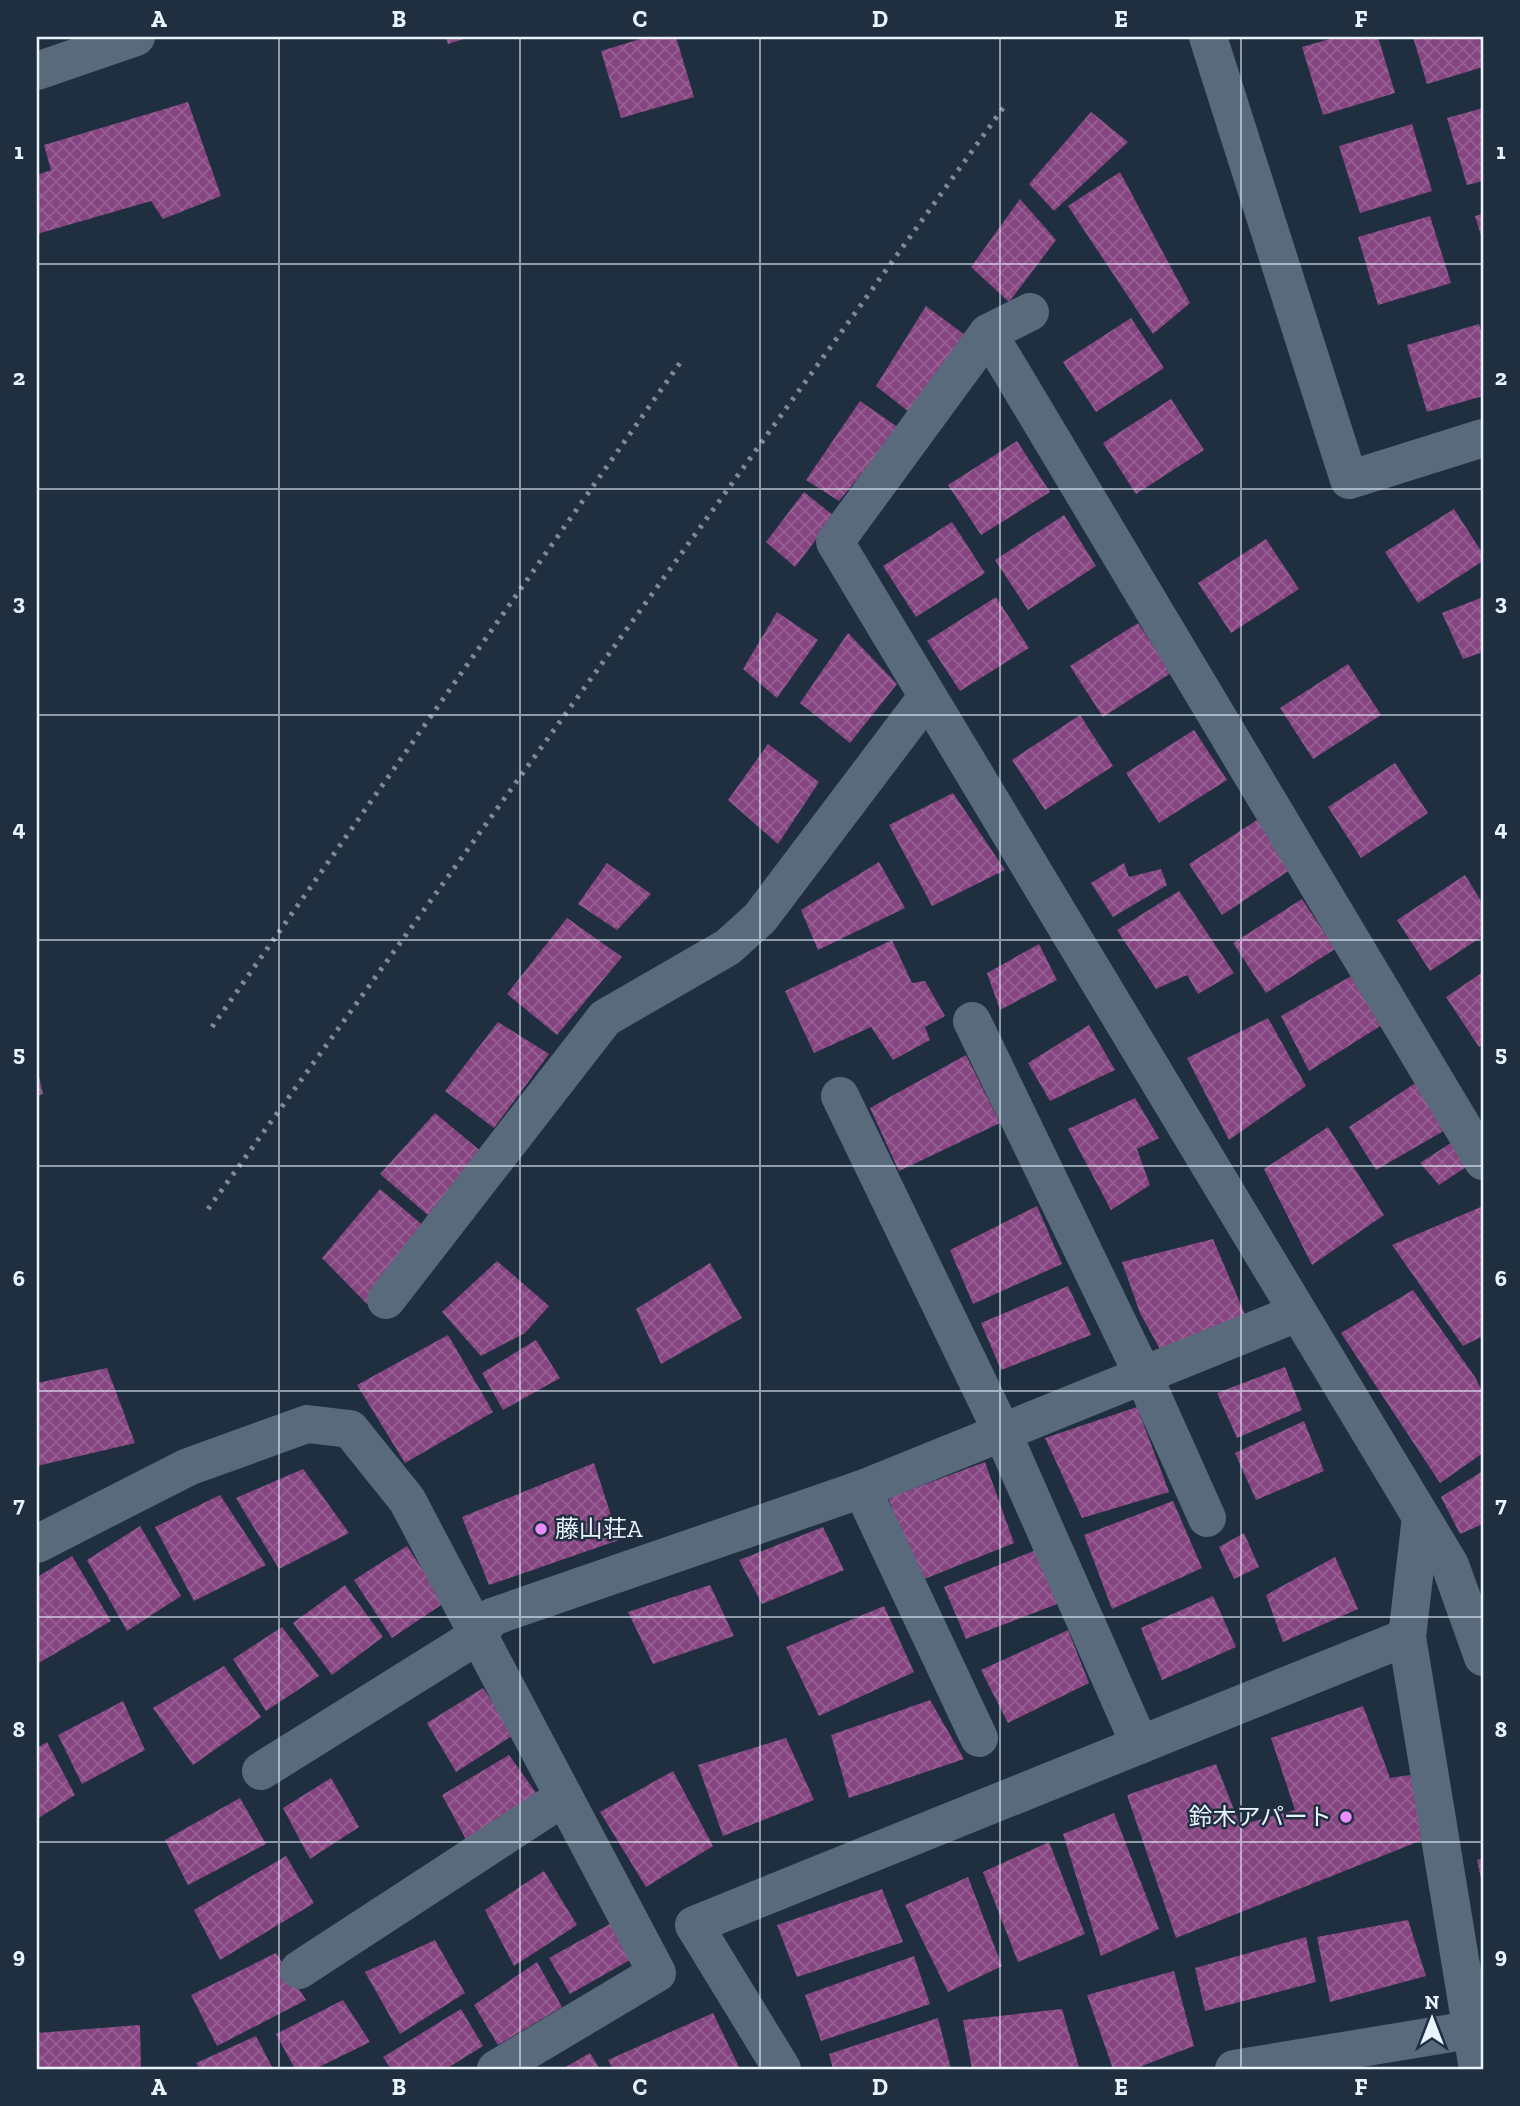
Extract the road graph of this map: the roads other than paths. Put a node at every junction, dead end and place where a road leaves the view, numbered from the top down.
1 (136, 37) edge
2 (1208, 37) edge
3 (37, 71) edge
4 (1030, 312) dead end
5 (988, 333) junction
6 (1483, 438) edge
7 (927, 697) junction
8 (972, 1021) dead end
9 (840, 1096) dead end
10 (1483, 1161) edge
11 (386, 1300) dead end
12 (1297, 1312) junction
13 (1143, 1375) junction
14 (1002, 1432) junction
15 (862, 1489) junction
16 (1421, 1517) junction
17 (1207, 1518) dead end
18 (37, 1544) edge
19 (477, 1636) junction
20 (1407, 1637) junction
21 (1483, 1657) edge
22 (979, 1738) dead end
23 (1140, 1745) junction
24 (261, 1771) dead end
25 (564, 1797) junction
26 (299, 1970) dead end
27 (1470, 2030) junction
28 (496, 2069) edge
29 (782, 2069) edge
30 (1234, 2069) edge
31 (1478, 2069) edge

1 - 3 street
2 - 6 street
4 - 5 street
5 - 7 street
5 - 10 street
7 - 11 street
7 - 12 street
8 - 13 street
9 - 14 street
12 - 13 street
12 - 16 street
13 - 14 street
13 - 17 street
14 - 15 street
14 - 23 street
15 - 19 street
15 - 22 street
16 - 20 street
16 - 21 street
18 - 19 street
19 - 24 street
19 - 25 street
20 - 23 street
20 - 27 street
23 - 29 street
25 - 26 street
25 - 28 street
27 - 30 street
27 - 31 street

